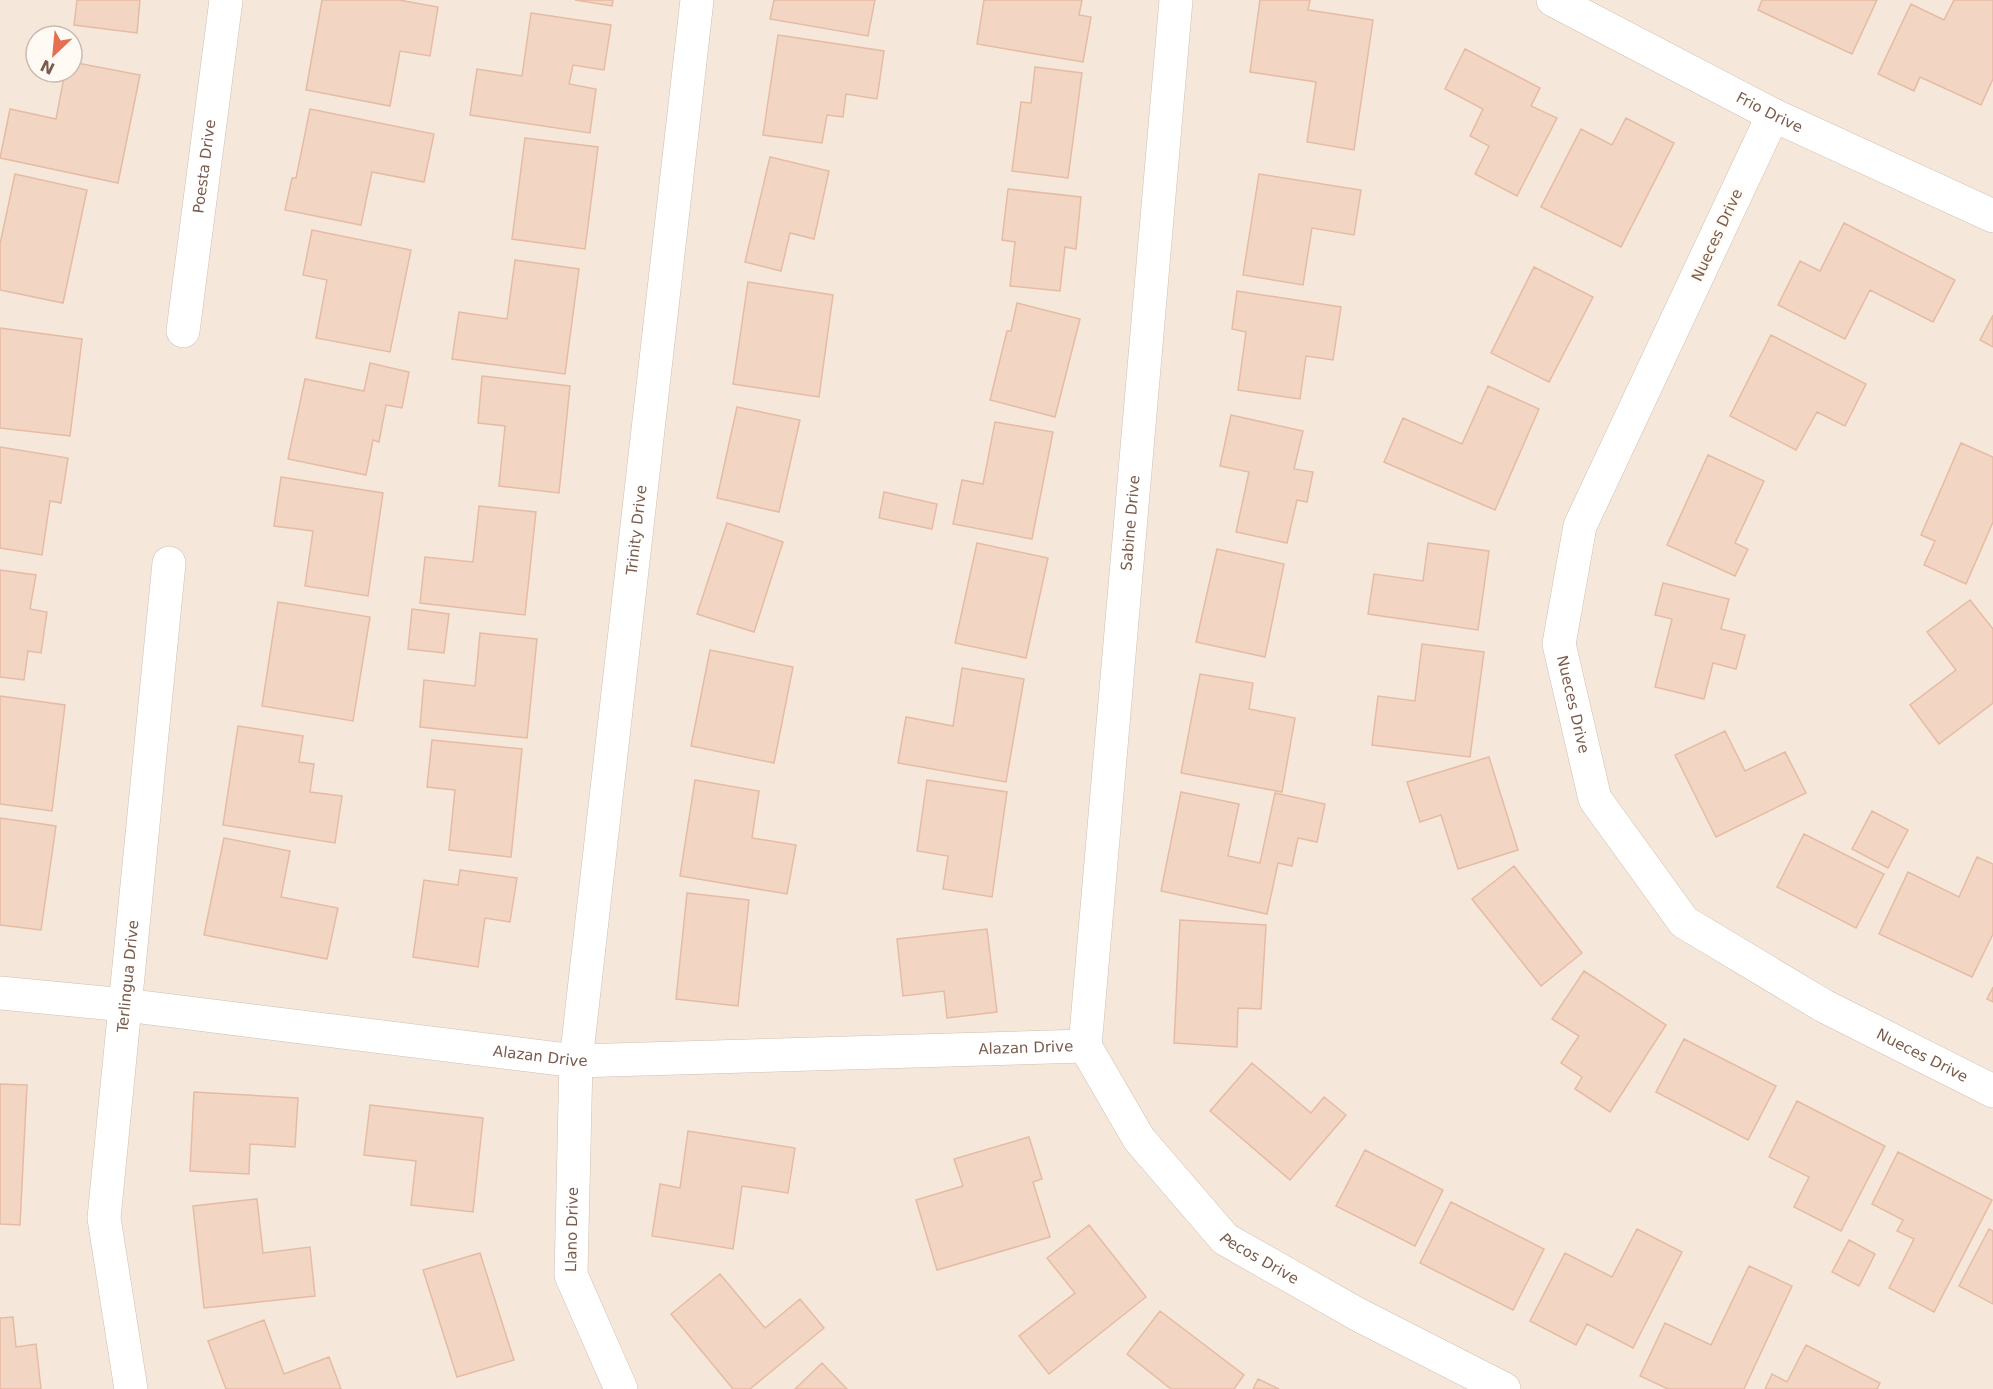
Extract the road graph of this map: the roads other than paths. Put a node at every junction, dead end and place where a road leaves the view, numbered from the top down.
1 (226, 0) edge
2 (697, 0) edge
3 (1176, 0) edge
4 (1553, 0) edge
5 (1773, 115) junction
6 (1993, 216) edge
7 (183, 331) dead end
8 (169, 564) dead end
9 (0, 993) edge
10 (125, 1005) junction
11 (1085, 1046) junction
12 (576, 1061) junction
13 (1993, 1090) edge
14 (131, 1389) edge
15 (621, 1389) edge
16 (1504, 1389) edge

1 - 7 street, Poesta Drive
2 - 12 street, Trinity Drive
3 - 11 street, Sabine Drive
4 - 5 street, Frio Drive
5 - 6 street, Frio Drive
5 - 13 street, Nueces Drive
8 - 10 street, Terlingua Drive
9 - 10 street, Alazan Drive
10 - 12 street, Alazan Drive
10 - 14 street, Terlingua Drive
11 - 12 street, Alazan Drive
11 - 16 street, Pecos Drive
12 - 15 street, Llano Drive

